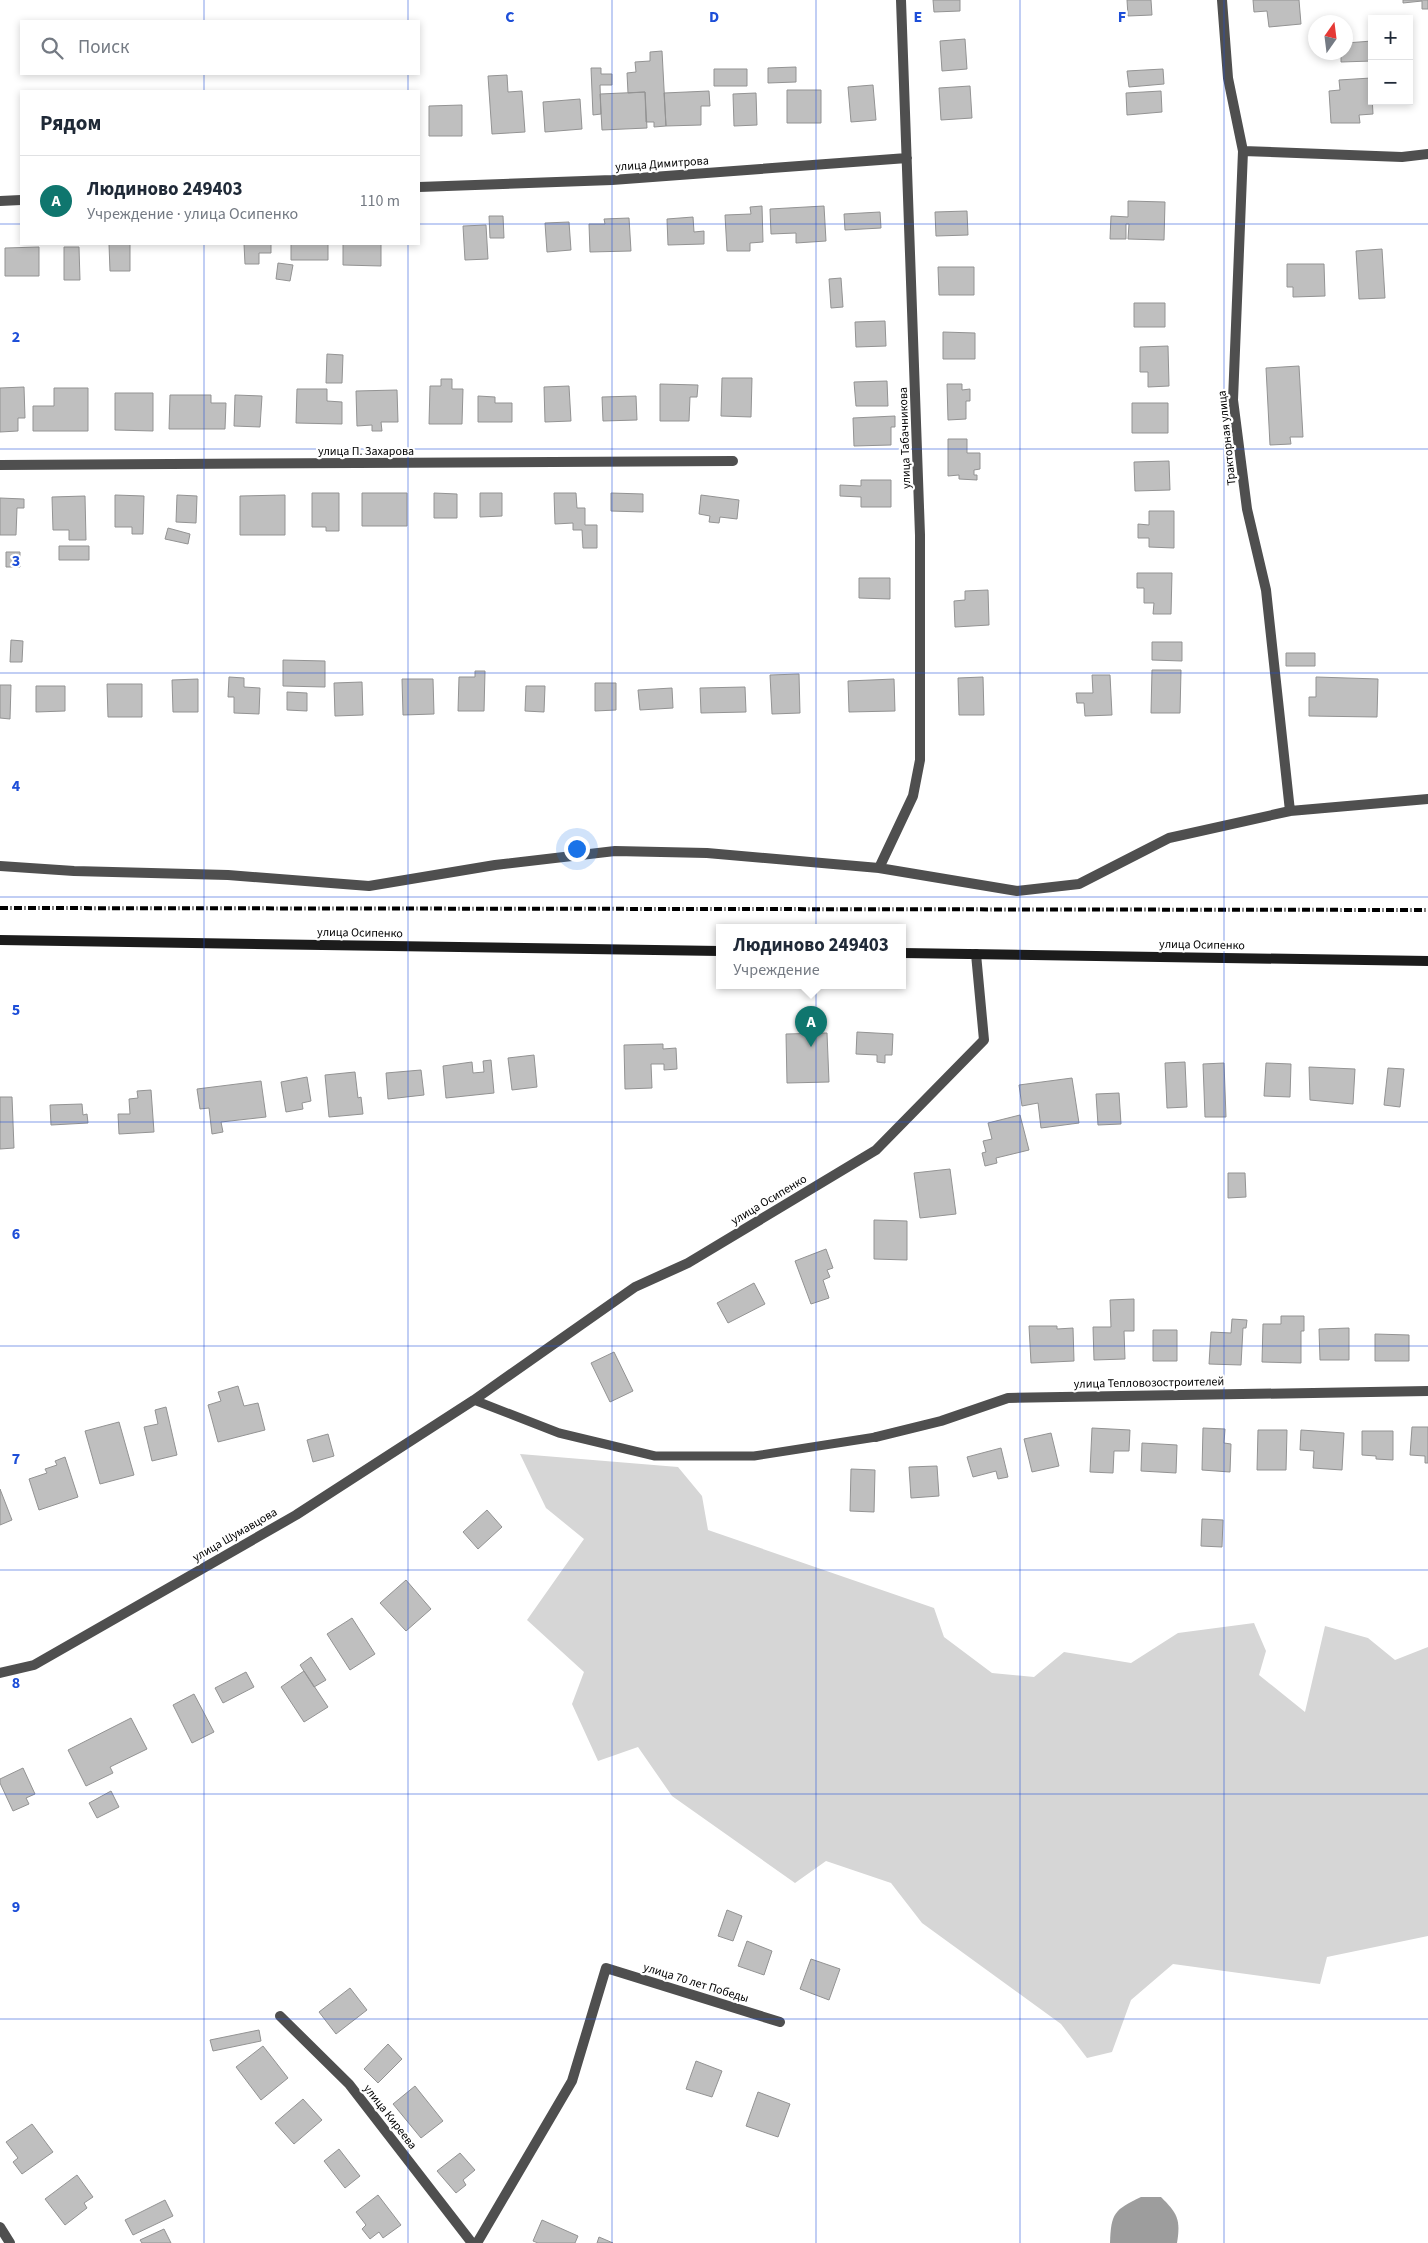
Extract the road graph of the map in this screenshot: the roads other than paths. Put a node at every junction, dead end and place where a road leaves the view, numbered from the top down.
1 (901, 0) edge
2 (1222, 0) edge
3 (1243, 151) junction
4 (1428, 154) edge
5 (907, 158) junction
6 (420, 187) edge
7 (20, 200) edge
8 (0, 201) edge
9 (732, 461) dead end
10 (0, 466) edge
11 (1428, 799) edge
12 (1290, 811) junction
13 (0, 866) edge
14 (879, 868) junction
15 (0, 940) edge
16 (716, 951) edge
17 (906, 953) edge
18 (976, 954) junction
19 (1428, 961) edge
20 (1428, 1391) edge
21 (474, 1400) junction
22 (876, 1437) joint
23 (0, 1673) edge
24 (280, 2016) dead end
25 (780, 2022) dead end
26 (0, 2226) edge
27 (10, 2243) edge
28 (472, 2243) edge
29 (477, 2243) edge

1 - 5 street, улица Табачникова
2 - 3 street, Тракторная улица
3 - 4 street
3 - 12 street, Тракторная улица
5 - 6 street, улица Димитрова
5 - 14 street, улица Табачникова
7 - 8 street
9 - 10 street, улица П. Захарова
11 - 12 street
12 - 14 street
13 - 14 street
15 - 16 street, улица Осипенко
17 - 18 street, улица Осипенко
18 - 19 street, улица Осипенко
18 - 21 street, улица Осипенко
20 - 22 street, улица Тепловозостроителей
21 - 22 lane
21 - 23 street, улица Шумавцова
24 - 28 street, улица Киреева
25 - 29 street, улица 70 лет Победы
26 - 27 street

